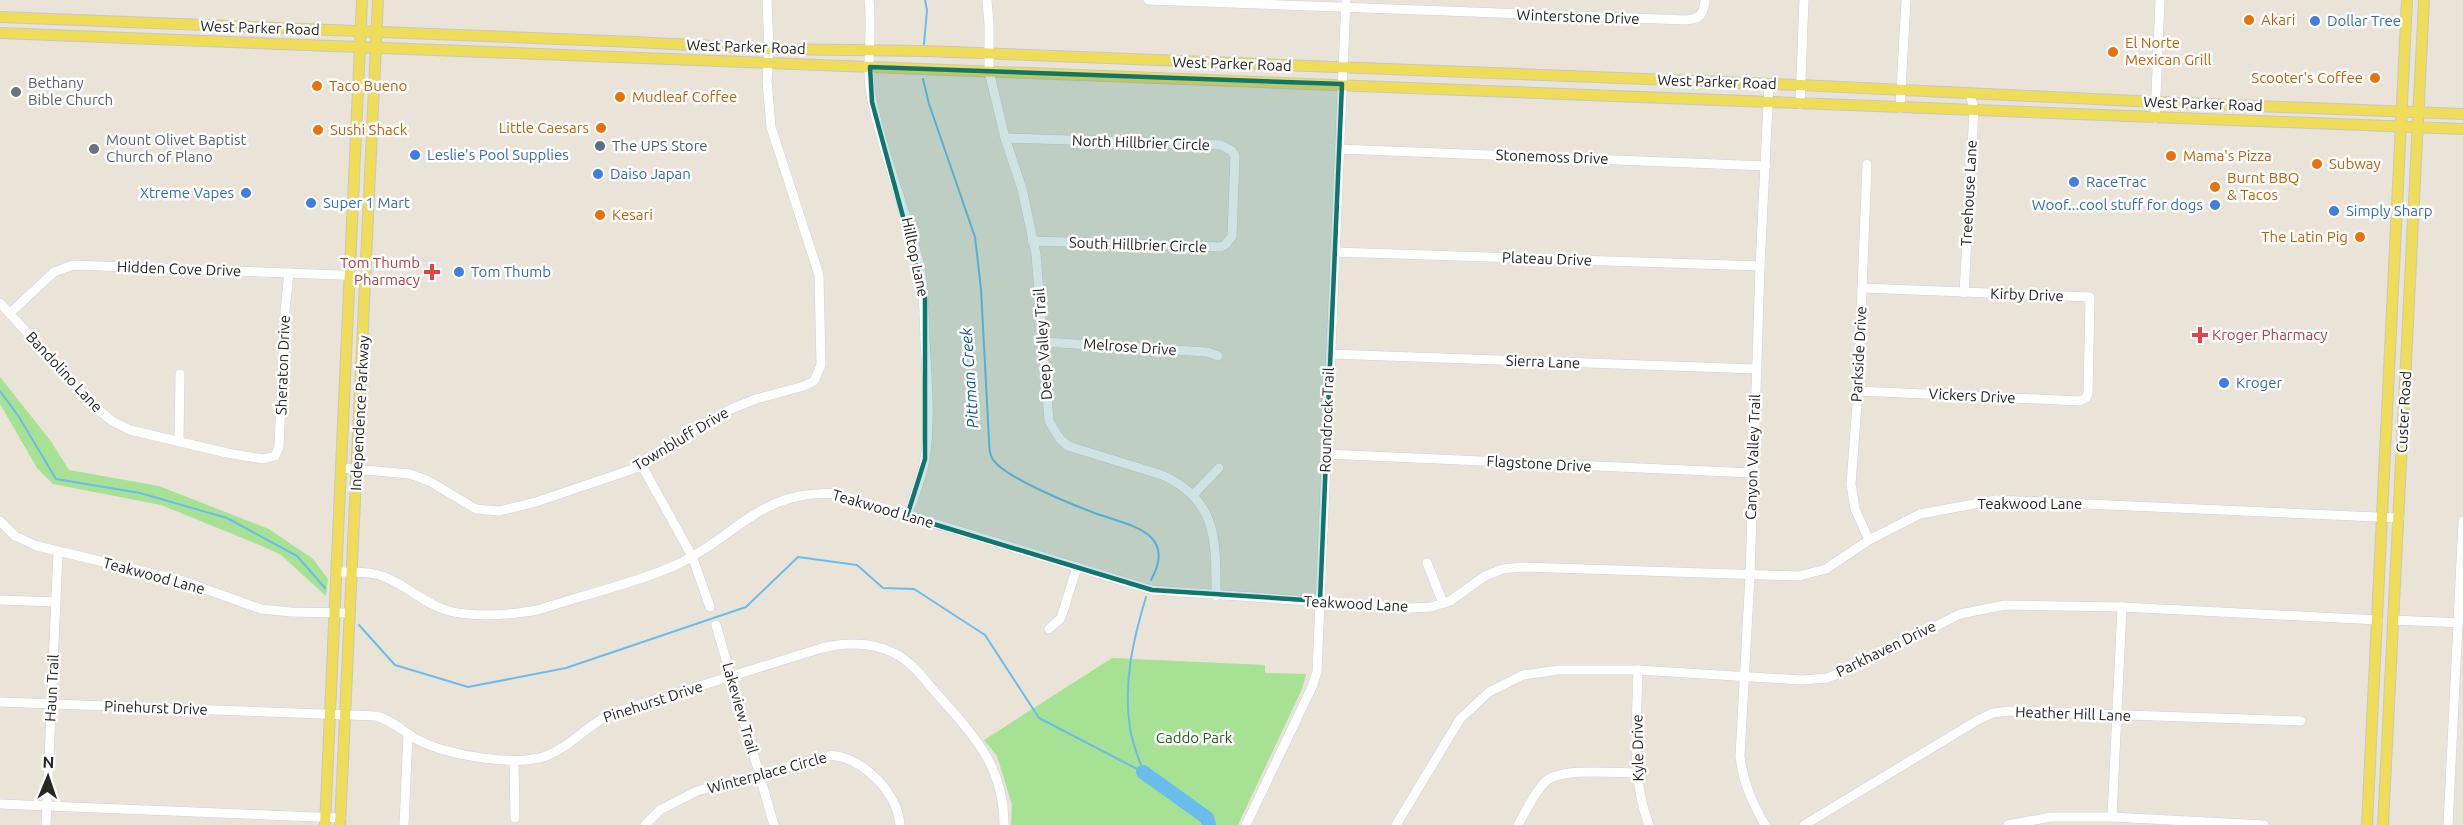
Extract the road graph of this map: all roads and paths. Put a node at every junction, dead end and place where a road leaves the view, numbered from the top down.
1 (362, 0) edge
2 (378, 0) edge
3 (767, 0) edge
4 (869, 0) edge
5 (987, 0) edge
6 (1149, 0) edge
7 (1705, 0) edge
8 (1804, 0) edge
9 (1906, 0) edge
10 (2160, 0) edge
11 (2407, 0) edge
12 (2424, 0) edge
13 (1345, 4) edge
14 (0, 17) edge
15 (135, 23) junction
16 (238, 27) junction
17 (361, 31) junction
18 (376, 32) junction
19 (0, 33) edge
20 (500, 37) junction
21 (134, 38) junction
22 (595, 40) junction
23 (237, 43) junction
24 (681, 44) junction
25 (359, 48) junction
26 (375, 48) junction
27 (769, 49) junction
28 (871, 50) junction
29 (500, 53) junction
30 (989, 54) junction
31 (594, 57) junction
32 (680, 60) junction
33 (768, 63) junction
34 (870, 67) junction
35 (1342, 68) junction
36 (988, 71) junction
37 (1342, 84) junction
38 (1769, 84) junction
39 (1800, 85) junction
40 (1901, 91) junction
41 (1970, 94) junction
42 (2071, 98) junction
43 (1769, 102) junction
44 (2157, 102) junction
45 (1800, 104) junction
46 (1900, 108) junction
47 (2285, 108) junction
48 (1974, 110) junction
49 (2402, 113) junction
50 (2418, 113) junction
51 (2069, 114) junction
52 (2463, 114) edge
53 (2155, 118) junction
54 (2285, 123) junction
55 (2402, 127) junction
56 (2417, 127) junction
57 (2463, 129) edge
58 (1005, 138) junction
59 (1339, 149) junction
60 (1867, 164) dead end
61 (354, 166) junction
62 (1766, 166) junction
63 (369, 167) junction
64 (1235, 194) joint
65 (1032, 241) junction
66 (1335, 252) junction
67 (1760, 266) junction
68 (289, 273) junction
69 (350, 275) junction
70 (366, 276) junction
71 (1862, 288) junction
72 (1964, 293) junction
73 (0, 303) edge
74 (9, 313) junction
75 (1042, 342) junction
76 (1330, 354) junction
77 (1218, 356) dead end
78 (1756, 369) junction
79 (180, 374) dead end
80 (1858, 391) junction
81 (2086, 398) joint
82 (2388, 415) junction
83 (2403, 416) junction
84 (179, 442) junction
85 (1326, 454) junction
86 (275, 456) joint
87 (642, 466) junction
88 (341, 468) junction
89 (1219, 468) dead end
90 (357, 469) junction
91 (1752, 473) junction
92 (1193, 495) junction
93 (907, 516) junction
94 (2383, 518) junction
95 (2399, 518) junction
96 (0, 521) edge
97 (2462, 521) edge
98 (1869, 540) junction
99 (58, 552) junction
100 (692, 556) junction
101 (1427, 563) dead end
102 (1077, 567) junction
103 (336, 572) junction
104 (352, 573) junction
105 (1750, 575) junction
106 (1215, 596) junction
107 (0, 600) edge
108 (1320, 601) junction
109 (56, 602) junction
110 (1443, 603) junction
111 (710, 607) dead end
112 (2122, 607) junction
113 (334, 613) junction
114 (350, 613) junction
115 (2378, 620) junction
116 (2393, 620) junction
117 (2460, 622) edge
118 (716, 625) dead end
119 (1049, 629) dead end
120 (1638, 670) junction
121 (731, 676) junction
122 (1743, 676) junction
123 (0, 702) edge
124 (51, 704) junction
125 (330, 715) junction
126 (346, 715) junction
127 (2117, 715) junction
128 (2301, 721) dead end
129 (2458, 728) edge
130 (408, 734) junction
131 (514, 762) junction
132 (1637, 774) junction
133 (759, 775) junction
134 (0, 804) edge
135 (47, 806) junction
136 (2112, 817) junction
137 (515, 818) dead end
138 (325, 821) edge
139 (341, 822) edge
140 (46, 825) edge
141 (404, 825) edge
142 (645, 825) edge
143 (774, 825) edge
144 (900, 825) edge
145 (1004, 825) edge
146 (1246, 825) edge
147 (1396, 825) edge
148 (1518, 825) edge
149 (1649, 825) edge
150 (1765, 825) edge
151 (1804, 825) edge
152 (2008, 825) edge
153 (2264, 825) edge
154 (2367, 825) edge
155 (2383, 825) edge
156 (2448, 825) edge

1 - 17 main road, Independence Parkway
2 - 18 main road, Independence Parkway
3 - 27 street, Townbluff Drive
4 - 28 street, Hilltop Lane
5 - 30 street, Deep Valley Trail
6 - 13 street, Winterstone Drive
7 - 13 street, Winterstone Drive
8 - 39 street
9 - 40 street
10 - 44 street
11 - 49 main road, Custer Road
12 - 50 main road, Custer Road
13 - 35 street, Roundrock Trail
14 - 15 main road, West Parker Road
15 - 16 main road, West Parker Road
15 - 21 main road
16 - 17 main road, West Parker Road
16 - 23 main road
17 - 18 main road, West Parker Road
17 - 25 main road, Independence Parkway
18 - 20 main road, West Parker Road
18 - 26 main road, Independence Parkway
19 - 21 main road, West Parker Road
20 - 22 main road, West Parker Road
20 - 29 main road
21 - 23 main road, West Parker Road
22 - 24 main road, West Parker Road
22 - 31 main road
23 - 25 main road, West Parker Road
24 - 27 main road, West Parker Road
24 - 32 main road
25 - 26 main road, West Parker Road
25 - 61 main road, Independence Parkway
26 - 29 main road, West Parker Road
26 - 63 main road, Independence Parkway
27 - 28 main road, West Parker Road
27 - 33 street, Townbluff Drive
28 - 30 main road, West Parker Road
28 - 34 street, Hilltop Lane
29 - 31 main road, West Parker Road
30 - 35 main road, West Parker Road
30 - 36 street, Deep Valley Trail
31 - 32 main road, West Parker Road
32 - 33 main road, West Parker Road
33 - 34 main road, West Parker Road
33 - 87 street, Townbluff Drive
34 - 36 main road, West Parker Road
34 - 93 street, Hilltop Lane
35 - 37 street, Roundrock Trail
35 - 38 main road, West Parker Road
36 - 37 main road, West Parker Road
36 - 58 street, Deep Valley Trail
37 - 43 main road, West Parker Road
37 - 59 street, Roundrock Trail
38 - 39 main road, West Parker Road
38 - 43 street, Canyon Valley Trail
39 - 40 main road, West Parker Road
39 - 45 street
40 - 41 main road, West Parker Road
40 - 46 street
41 - 42 main road, West Parker Road
41 - 48 street, Treehouse Lane
42 - 44 main road, West Parker Road
42 - 51 main road
43 - 45 main road, West Parker Road
43 - 62 street, Canyon Valley Trail
44 - 47 main road, West Parker Road
44 - 53 street
45 - 46 main road, West Parker Road
46 - 48 main road, West Parker Road
47 - 49 main road, West Parker Road
47 - 54 main road
48 - 51 main road, West Parker Road
48 - 72 street, Treehouse Lane
49 - 50 main road, West Parker Road
49 - 55 main road, Custer Road
50 - 52 main road, West Parker Road
50 - 56 main road, Custer Road
51 - 53 main road, West Parker Road
53 - 54 main road, West Parker Road
54 - 55 main road, West Parker Road
55 - 56 main road, West Parker Road
55 - 82 main road, Custer Road
56 - 57 main road, West Parker Road
56 - 83 main road, Custer Road
58 - 64 street, North Hillbrier Circle
58 - 65 street, Deep Valley Trail
59 - 62 street, Stonemoss Drive
59 - 66 street, Roundrock Trail
60 - 71 street, Parkside Drive
61 - 63 main road
61 - 69 main road, Independence Parkway
62 - 67 street, Canyon Valley Trail
63 - 70 main road, Independence Parkway
64 - 65 street, South Hillbrier Circle
65 - 75 street, Deep Valley Trail
66 - 67 street, Plateau Drive
66 - 76 street, Roundrock Trail
67 - 78 street, Canyon Valley Trail
68 - 69 street, Hidden Cove Drive
68 - 74 street, Hidden Cove Drive
68 - 86 street, Sheraton Drive
69 - 70 street, Hidden Cove Drive
69 - 88 main road, Independence Parkway
70 - 90 main road, Independence Parkway
71 - 72 street, Kirby Drive
71 - 80 street, Parkside Drive
72 - 81 street, Kirby Drive
73 - 74 street, Bandolino Lane
74 - 84 street, Bandolino Lane
75 - 77 street, Melrose Drive
75 - 92 street, Deep Valley Trail
76 - 78 street, Sierra Lane
76 - 85 street, Roundrock Trail
78 - 91 street, Canyon Valley Trail
79 - 84 street
80 - 81 street, Vickers Drive
80 - 98 street, Parkside Drive
82 - 83 main road
82 - 94 main road, Custer Road
83 - 95 main road, Custer Road
84 - 86 street, Bandolino Lane
85 - 91 street, Flagstone Drive
85 - 108 street, Roundrock Trail
87 - 90 street, Townbluff Drive
87 - 100 street
88 - 90 street, Townbluff Drive
88 - 103 main road, Independence Parkway
89 - 92 street
90 - 104 main road, Independence Parkway
91 - 105 street, Canyon Valley Trail
92 - 106 street, Deep Valley Trail
93 - 100 street, Teakwood Lane
93 - 102 street, Teakwood Lane
94 - 95 street, Teakwood Lane
94 - 98 street, Teakwood Lane
94 - 115 main road, Custer Road
95 - 116 main road, Custer Road
96 - 99 street, Teakwood Lane
97 - 117 street
98 - 105 street, Teakwood Lane
99 - 109 street, Haun Trail
99 - 113 street, Teakwood Lane
100 - 104 street, Teakwood Lane
100 - 111 street
101 - 110 street
102 - 106 street, Teakwood Lane
102 - 119 street
103 - 104 street, Teakwood Lane
103 - 113 main road, Independence Parkway
104 - 114 main road, Independence Parkway
105 - 110 street, Teakwood Lane
105 - 122 street, Canyon Valley Trail
106 - 108 street, Teakwood Lane
107 - 109 street
108 - 110 street, Teakwood Lane
108 - 146 street, Roundrock Trail
109 - 124 street, Haun Trail
112 - 115 street, Parkhaven Drive
112 - 122 street, Parkhaven Drive
112 - 127 street
113 - 114 street, Teakwood Lane
113 - 125 main road, Independence Parkway
114 - 126 main road, Independence Parkway
115 - 116 main road
115 - 154 main road, Custer Road
116 - 117 street
116 - 155 main road, Custer Road
117 - 129 street
118 - 121 street, Lakeview Trail
120 - 122 street, Parkhaven Drive
120 - 132 street, Kyle Drive
120 - 147 street, Parkhaven Drive
121 - 131 street, Pinehurst Drive
121 - 133 street, Lakeview Trail
121 - 145 street, Pinehurst Drive
122 - 150 street, Canyon Valley Trail
123 - 124 street, Pinehurst Drive
124 - 125 street, Pinehurst Drive
124 - 135 street, Haun Trail
125 - 126 street, Pinehurst Drive
125 - 138 main road, Independence Parkway
126 - 130 street, Pinehurst Drive
126 - 139 main road, Independence Parkway
127 - 128 street, Heather Hill Lane
127 - 136 street
127 - 151 street, Heather Hill Lane
129 - 156 street
130 - 131 street, Pinehurst Drive
130 - 141 street
131 - 137 street
132 - 148 street
132 - 149 street, Kyle Drive
133 - 142 street, Winterplace Circle
133 - 143 street, Lakeview Trail
133 - 144 street, Winterplace Circle
134 - 135 street
135 - 138 street
135 - 140 street, Haun Trail
136 - 152 street
136 - 153 street
138 - 139 street

